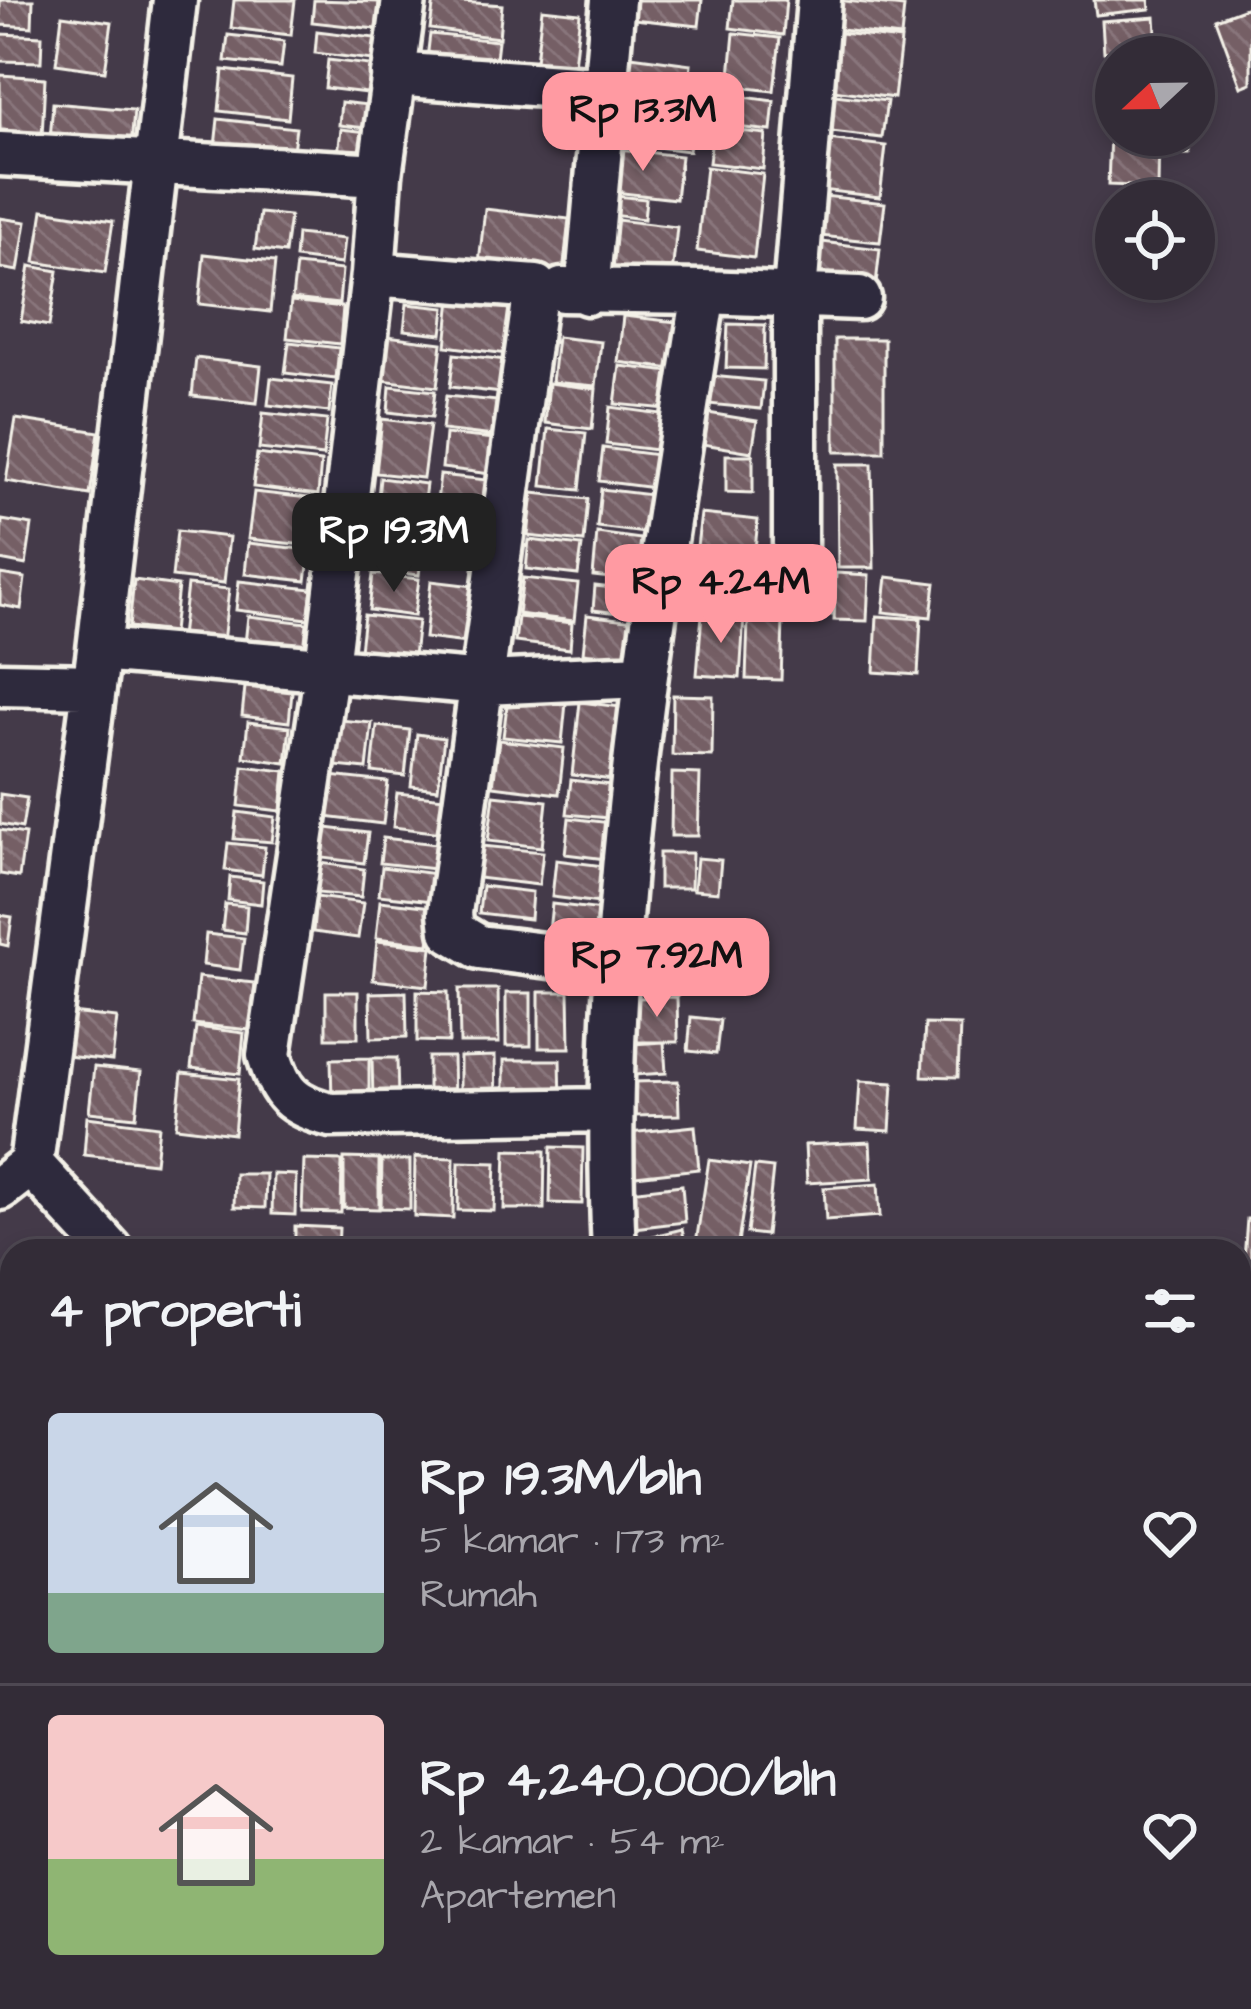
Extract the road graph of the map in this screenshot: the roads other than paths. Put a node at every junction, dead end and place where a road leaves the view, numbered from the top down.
1 (175, 0) edge
2 (404, 0) edge
3 (613, 0) edge
4 (819, 0) edge
5 (393, 74) junction
6 (601, 89) junction
7 (0, 154) edge
8 (156, 160) junction
9 (380, 175) junction
10 (373, 274) junction
11 (536, 287) junction
12 (704, 292) junction
13 (587, 293) junction
14 (795, 293) junction
15 (859, 298) dead end
16 (795, 557) dead end
17 (326, 667) junction
18 (96, 668) junction
19 (643, 676) junction
20 (484, 683) junction
21 (0, 684) edge
22 (615, 964) junction
23 (607, 1110) junction
24 (16, 1176) edge
25 (96, 1239) edge
26 (613, 1239) edge

1 - 8 street
2 - 5 street
3 - 6 street
4 - 14 street
5 - 6 street
5 - 9 street
6 - 13 street
7 - 8 street
8 - 9 street
8 - 18 street
9 - 10 street
10 - 11 street
10 - 17 street
11 - 13 street
11 - 20 street
12 - 13 street
12 - 14 street
12 - 19 street
14 - 15 street
14 - 16 street
17 - 18 street
17 - 20 street
17 - 23 street
18 - 21 street
18 - 24 street
19 - 20 street
19 - 22 street
20 - 22 street
22 - 23 street
23 - 26 street
24 - 25 street

